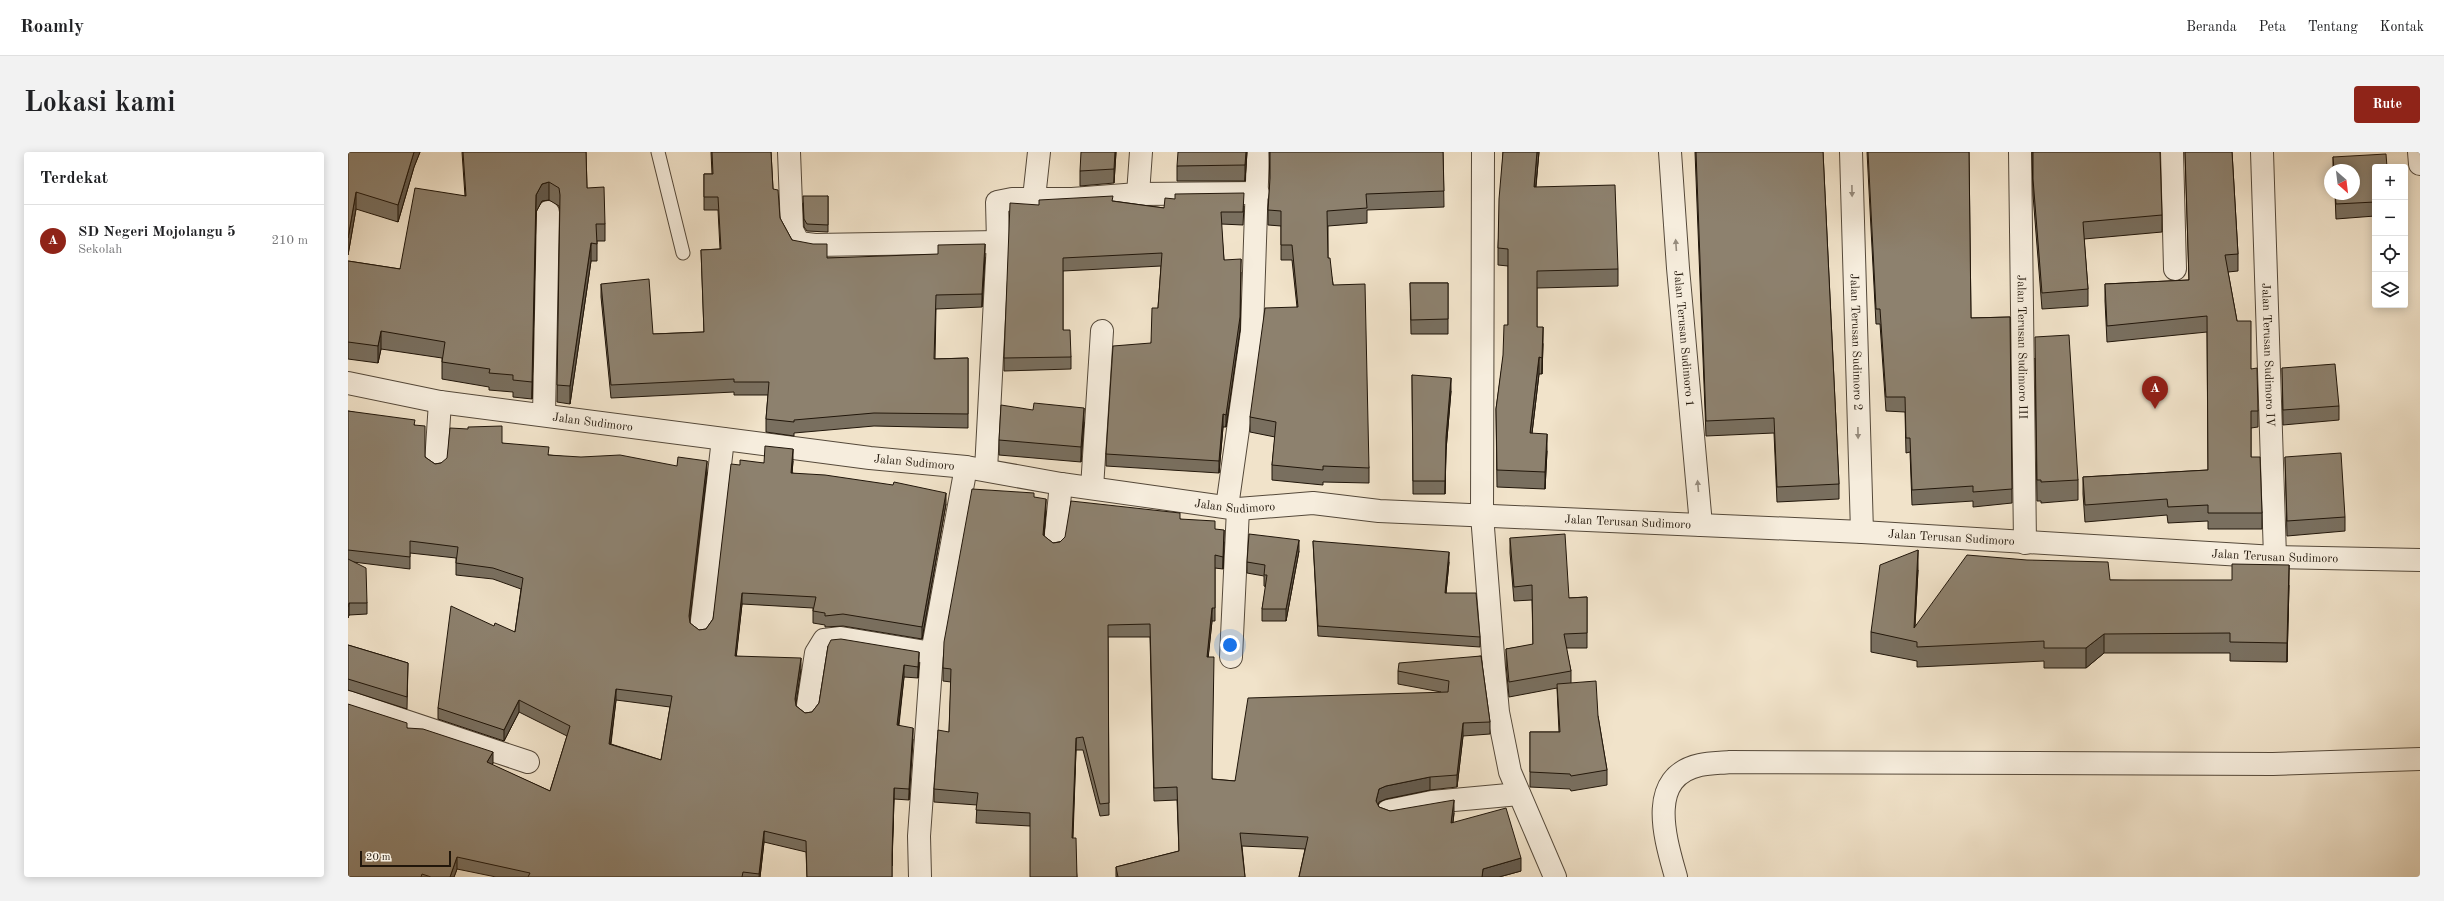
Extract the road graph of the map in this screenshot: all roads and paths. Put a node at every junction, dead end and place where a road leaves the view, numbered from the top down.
1 (658, 152) edge
2 (788, 152) edge
3 (1039, 152) edge
4 (1141, 152) edge
5 (1258, 152) edge
6 (1483, 152) edge
7 (1670, 152) edge
8 (1851, 152) edge
9 (2020, 152) edge
10 (2172, 152) edge
11 (2262, 152) edge
12 (2420, 152) edge
13 (2420, 164) edge
14 (1258, 193) junction
15 (1138, 194) junction
16 (1034, 198) junction
17 (548, 212) dead end
18 (998, 242) junction
19 (683, 253) dead end
20 (2174, 269) dead end
21 (1102, 331) dead end
22 (348, 382) edge
23 (440, 402) junction
24 (544, 415) junction
25 (723, 439) junction
26 (436, 463) edge
27 (976, 469) junction
28 (1061, 484) junction
29 (1092, 488) junction
30 (1232, 508) junction
31 (1482, 515) junction
32 (1701, 525) junction
33 (1862, 532) junction
34 (1055, 543) edge
35 (2025, 543) junction
36 (2275, 557) junction
37 (2420, 560) edge
38 (701, 629) edge
39 (932, 653) junction
40 (1231, 657) dead end
41 (348, 702) edge
42 (807, 712) edge
43 (2420, 759) edge
44 (528, 762) dead end
45 (1519, 794) junction
46 (1388, 811) edge
47 (920, 869) edge
48 (1555, 877) edge
49 (1676, 877) edge

1 - 19 lane
2 - 18 street
3 - 16 street
4 - 15 street
5 - 14 street
6 - 31 street
32 -> 7 street, Jalan Terusan Sudimoro 1
8 -> 33 street, Jalan Terusan Sudimoro 2
9 - 35 street, Jalan Terusan Sudimoro III
10 - 20 street
11 - 36 street, Jalan Terusan Sudimoro IV
12 - 13 street
14 - 15 street
14 - 30 street
15 - 16 street
16 - 18 street
17 - 24 street
18 - 27 street
21 - 29 street
22 - 23 street, Jalan Sudimoro
23 - 24 street, Jalan Sudimoro
23 - 26 street
24 - 25 street, Jalan Sudimoro
25 - 27 street, Jalan Sudimoro
25 - 38 street
27 - 28 street, Jalan Sudimoro
27 - 39 street
28 - 29 street, Jalan Sudimoro
28 - 34 street
29 - 30 street, Jalan Sudimoro
30 - 31 street, Jalan Sudimoro
30 - 40 street
31 - 32 street, Jalan Terusan Sudimoro
31 - 45 street
32 - 33 street, Jalan Terusan Sudimoro
33 - 35 street, Jalan Terusan Sudimoro
35 - 36 street, Jalan Terusan Sudimoro
36 - 37 street, Jalan Terusan Sudimoro
39 - 42 street
39 - 47 street
41 - 44 street
43 - 49 street
45 - 46 street
45 - 48 street

